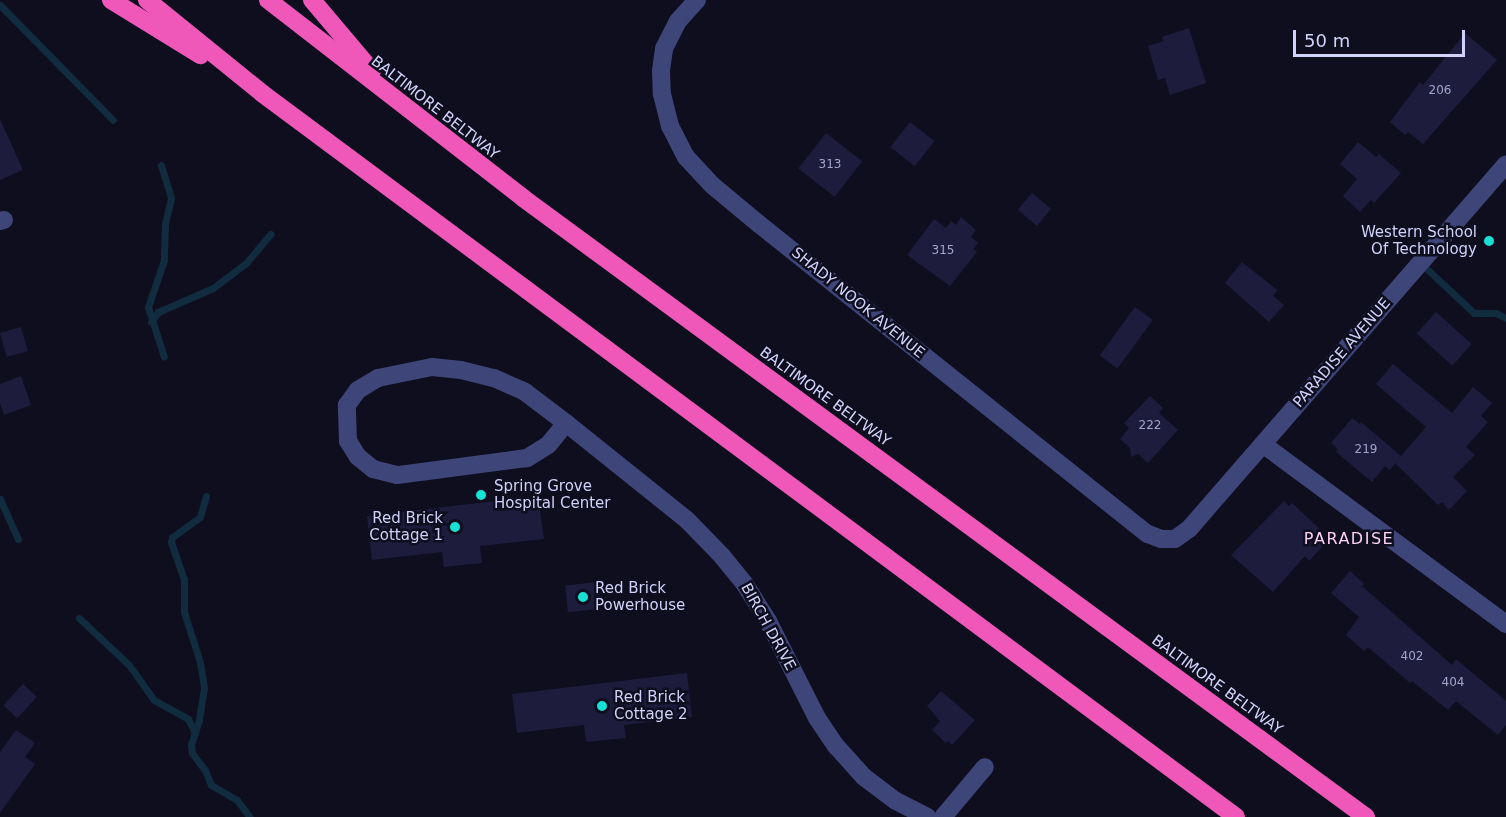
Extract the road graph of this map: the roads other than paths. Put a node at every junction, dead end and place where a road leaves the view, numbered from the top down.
1 (111, 0) edge
2 (147, 0) edge
3 (268, 0) edge
4 (312, 0) edge
5 (697, 0) edge
6 (263, 94) junction
7 (396, 100) junction
8 (1506, 164) edge
9 (566, 423) junction
10 (1264, 445) junction
11 (1175, 538) joint
12 (1506, 624) edge
13 (985, 767) dead end
14 (927, 817) edge
15 (943, 817) edge
16 (1236, 817) edge
17 (1366, 817) edge

1 - 6 highway
2 - 6 highway
3 - 7 highway, BALTIMORE BELTWAY
4 - 7 highway
5 - 11 street, SHADY NOOK AVENUE
6 - 16 highway
7 - 17 highway, BALTIMORE BELTWAY
8 - 10 street, PARADISE AVENUE
9 - 9 street, BIRCH DRIVE
9 - 14 street, BIRCH DRIVE
10 - 11 street, PARADISE AVENUE
10 - 12 street
13 - 15 street

